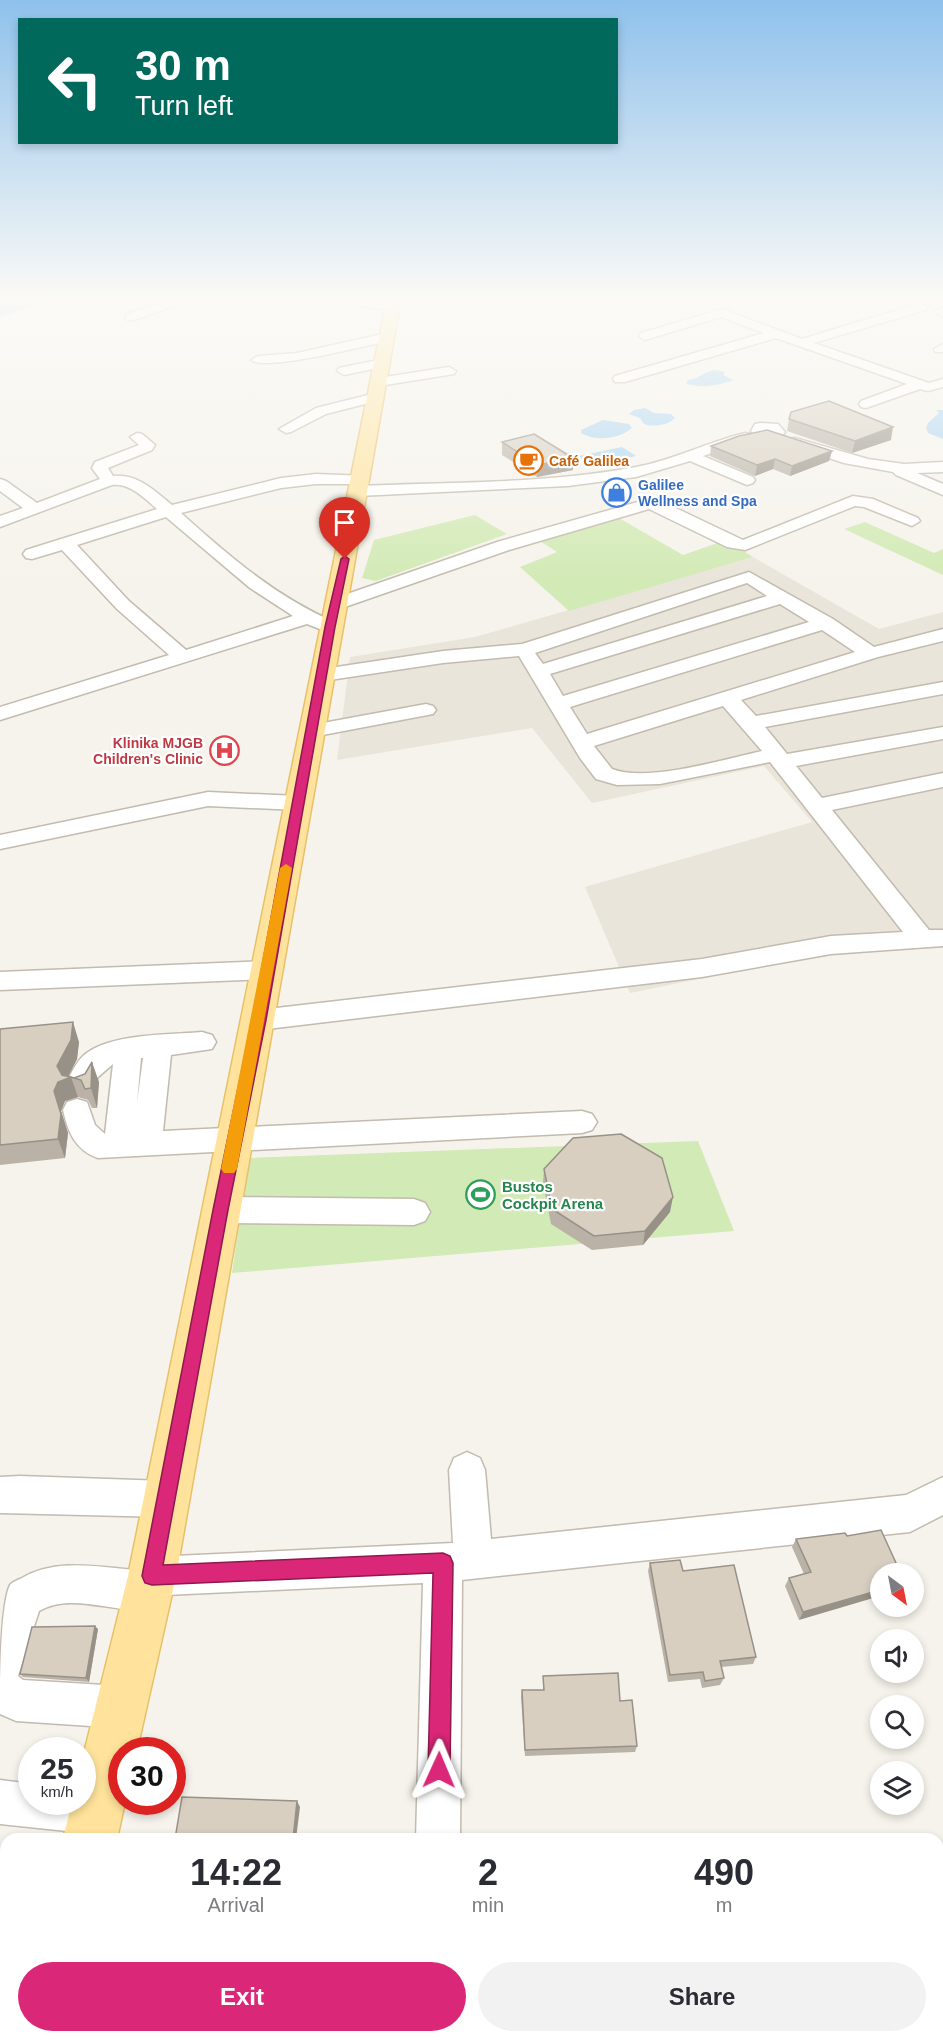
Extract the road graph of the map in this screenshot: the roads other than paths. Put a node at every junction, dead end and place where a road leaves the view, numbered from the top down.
1 (347, 393) edge
2 (377, 393) edge
3 (895, 393) edge
4 (866, 404) dead end
5 (286, 429) dead end
6 (137, 437) dead end
7 (691, 456) junction
8 (943, 467) edge
9 (895, 469) junction
10 (747, 480) dead end
11 (109, 481) junction
12 (0, 484) edge
13 (360, 485) junction
14 (943, 490) edge
15 (35, 509) junction
16 (169, 511) junction
17 (912, 521) dead end
18 (0, 522) edge
19 (65, 543) junction
20 (32, 554) dead end
21 (781, 598) junction
22 (324, 616) junction
23 (826, 623) junction
24 (943, 635) edge
25 (524, 650) junction
26 (871, 653) junction
27 (183, 657) junction
28 (817, 670) junction
29 (539, 671) junction
30 (323, 675) junction
31 (943, 688) edge
32 (727, 698) junction
33 (557, 704) junction
34 (848, 705) junction
35 (426, 710) dead end
36 (0, 714) edge
37 (751, 723) junction
38 (312, 731) junction
39 (943, 733) edge
40 (581, 743) junction
41 (778, 758) junction
42 (943, 780) edge
43 (298, 803) junction
44 (818, 806) junction
45 (0, 842) edge
46 (933, 938) edge
47 (267, 970) junction
48 (0, 981) edge
49 (259, 1020) junction
50 (202, 1042) dead end
51 (158, 1047) junction
52 (128, 1050) junction
53 (582, 1122) dead end
54 (235, 1139) junction
55 (133, 1144) junction
56 (220, 1210) junction
57 (414, 1212) dead end
58 (467, 1470) dead end
59 (0, 1495) edge
60 (943, 1495) edge
61 (166, 1499) junction
62 (458, 1561) junction
63 (150, 1583) junction
64 (0, 1671) edge
65 (0, 1688) edge
66 (120, 1707) junction
67 (0, 1802) edge
68 (92, 1826) edge
69 (438, 1833) edge

1 - 5 street
2 - 13 main road
3 - 4 street
6 - 11 street
7 - 9 street
7 - 10 street
7 - 13 street
8 - 9 street
9 - 14 street
11 - 15 street
11 - 16 street
12 - 15 street
13 - 16 street
13 - 22 main road
15 - 18 street
16 - 19 street
16 - 22 street
17 - 22 street
19 - 20 street
19 - 27 street
21 - 23 street
21 - 25 street
21 - 29 street
22 - 27 street
22 - 30 main road
23 - 26 street
23 - 33 street
24 - 26 street
25 - 29 street
25 - 30 street
26 - 28 street
27 - 36 street
28 - 32 street
28 - 34 street
29 - 33 street
30 - 38 main road
31 - 34 street
32 - 37 street
32 - 40 street
33 - 40 street
34 - 37 street
35 - 38 street
37 - 41 street
38 - 43 main road
39 - 41 street
40 - 41 street
41 - 44 street
42 - 44 street
43 - 45 street
43 - 47 main road
44 - 46 street
46 - 49 street
47 - 48 street
47 - 49 main road
49 - 54 main road
50 - 51 street
51 - 52 street
51 - 55 street
52 - 55 street
52 - 55 street
53 - 54 street
54 - 55 street
54 - 56 main road
56 - 57 street
56 - 61 main road
58 - 62 street
59 - 61 street
60 - 62 street
61 - 63 main road
62 - 63 street
62 - 69 street
63 - 64 street
63 - 66 main road
65 - 66 street
66 - 68 main road
67 - 68 street

